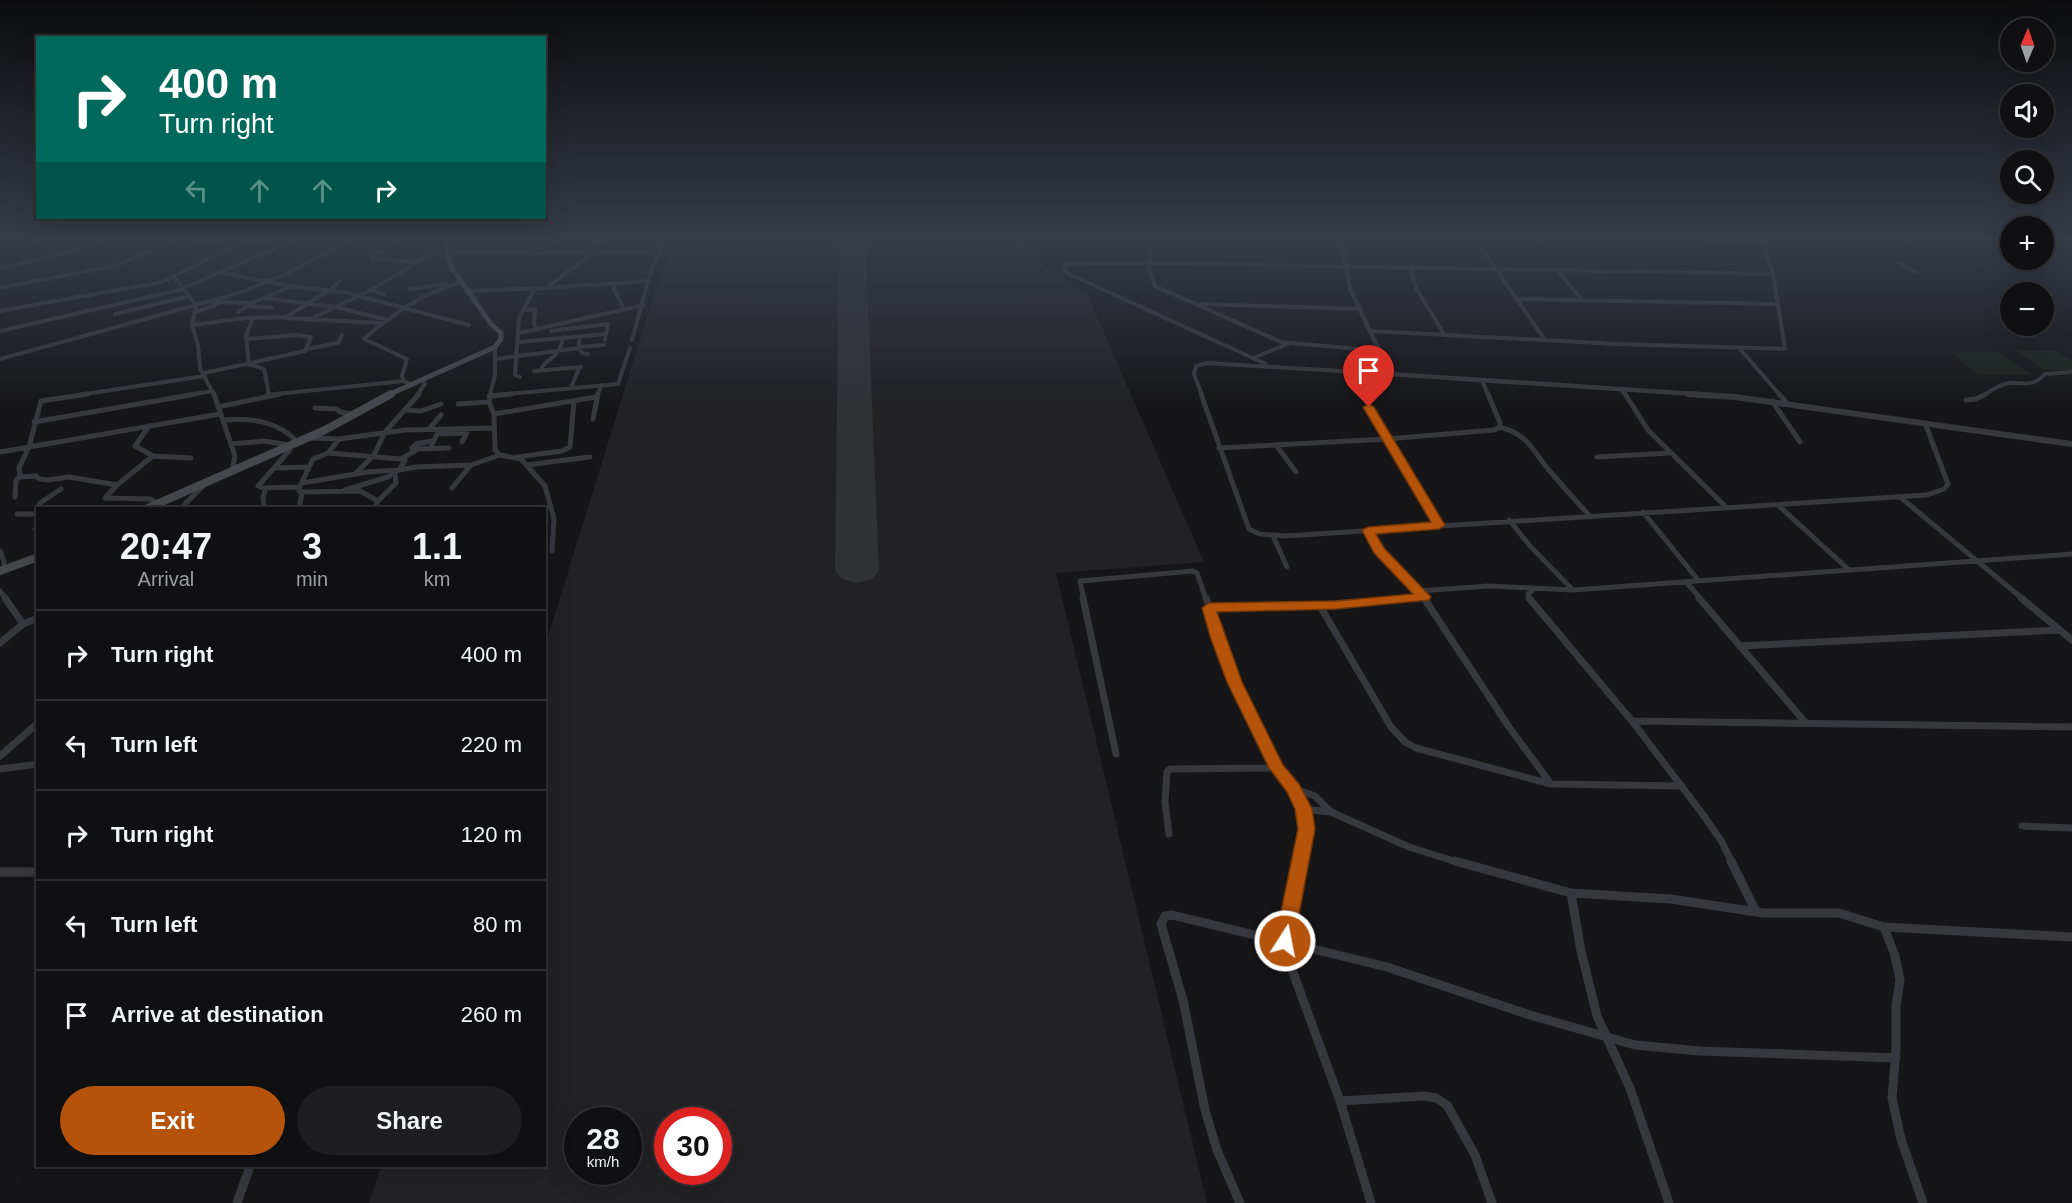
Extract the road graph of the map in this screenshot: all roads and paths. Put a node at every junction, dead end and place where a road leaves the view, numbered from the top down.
1 (100, 293) edge
2 (161, 293) edge
3 (188, 293) edge
4 (238, 293) edge
5 (275, 293) edge
6 (324, 293) edge
7 (345, 293) edge
8 (364, 293) edge
9 (432, 293) edge
10 (468, 293) edge
11 (532, 293) edge
12 (616, 293) edge
13 (646, 293) edge
14 (1111, 293) edge
15 (1172, 293) edge
16 (1352, 293) edge
17 (1419, 293) edge
18 (1512, 293) edge
19 (1576, 293) edge
20 (1776, 293) edge
21 (190, 296) junction
22 (358, 296) junction
23 (264, 298) junction
24 (1516, 299) junction
25 (1582, 300) junction
26 (204, 302) junction
27 (226, 303) junction
28 (307, 303) junction
29 (250, 304) junction
30 (1198, 304) junction
31 (1777, 304) junction
32 (196, 305) junction
33 (644, 305) junction
34 (336, 307) junction
35 (273, 308) dead end
36 (405, 308) junction
37 (624, 309) junction
38 (1360, 309) junction
39 (523, 310) junction
40 (0, 311) edge
41 (238, 312) dead end
42 (194, 313) junction
43 (116, 314) dead end
44 (603, 314) junction
45 (253, 318) junction
46 (283, 318) junction
47 (308, 320) junction
48 (381, 320) junction
49 (567, 321) junction
50 (608, 324) junction
51 (192, 325) junction
52 (469, 325) dead end
53 (570, 328) junction
54 (537, 329) junction
55 (0, 330) edge
56 (551, 331) dead end
57 (1371, 331) junction
58 (519, 333) junction
59 (606, 334) junction
60 (1444, 334) junction
61 (342, 335) dead end
62 (580, 336) junction
63 (563, 337) junction
64 (247, 339) junction
65 (632, 340) dead end
66 (1545, 340) junction
67 (519, 342) junction
68 (1288, 344) junction
69 (495, 347) junction
70 (579, 347) junction
71 (630, 348) dead end
72 (307, 349) junction
73 (1740, 349) junction
74 (561, 351) junction
75 (1380, 351) junction
76 (588, 354) dead end
77 (517, 356) junction
78 (1253, 358) junction
79 (0, 359) edge
80 (495, 359) junction
81 (249, 364) junction
82 (1271, 366) junction
83 (540, 370) junction
84 (534, 371) dead end
85 (1350, 372) junction
86 (2072, 372) edge
87 (1390, 374) junction
88 (204, 375) junction
89 (520, 376) dead end
90 (423, 380) junction
91 (404, 381) junction
92 (1482, 381) junction
93 (412, 385) junction
94 (602, 385) junction
95 (571, 388) junction
96 (1622, 390) junction
97 (213, 391) junction
98 (269, 395) junction
99 (596, 397) junction
100 (489, 399) junction
101 (1966, 400) dead end
102 (574, 401) junction
103 (1772, 401) junction
104 (1786, 402) junction
105 (441, 404) dead end
106 (458, 404) dead end
107 (218, 407) junction
108 (315, 408) dead end
109 (404, 410) junction
110 (220, 414) junction
111 (352, 414) junction
112 (494, 414) junction
113 (441, 415) dead end
114 (593, 419) dead end
115 (224, 420) junction
116 (34, 422) junction
117 (1925, 423) junction
118 (149, 426) junction
119 (1500, 427) junction
120 (494, 428) junction
121 (429, 429) junction
122 (385, 432) junction
123 (306, 438) junction
124 (339, 439) junction
125 (1387, 439) junction
126 (432, 441) junction
127 (298, 442) junction
128 (462, 442) dead end
129 (1800, 442) dead end
130 (231, 444) junction
131 (2072, 444) edge
132 (1276, 445) junction
133 (29, 447) junction
134 (286, 447) junction
135 (449, 448) dead end
136 (1219, 448) junction
137 (430, 449) junction
138 (414, 451) junction
139 (0, 452) edge
140 (328, 453) junction
141 (1670, 453) junction
142 (374, 455) junction
143 (500, 455) junction
144 (153, 456) junction
145 (590, 457) dead end
146 (1597, 457) dead end
147 (191, 458) dead end
148 (513, 458) junction
149 (401, 459) junction
150 (471, 465) junction
151 (526, 465) junction
152 (309, 467) junction
153 (275, 468) junction
154 (232, 471) junction
155 (396, 472) junction
156 (1296, 472) dead end
157 (356, 474) junction
158 (378, 475) dead end
159 (20, 477) junction
160 (117, 485) junction
161 (204, 485) junction
162 (300, 487) junction
163 (266, 488) junction
164 (353, 488) junction
165 (452, 488) dead end
166 (61, 489) dead end
167 (345, 490) junction
168 (15, 497) dead end
169 (1899, 497) junction
170 (378, 501) junction
171 (159, 504) junction
172 (1778, 505) junction
173 (38, 507) edge
174 (151, 507) edge
175 (182, 507) edge
176 (264, 507) edge
177 (299, 507) edge
178 (375, 507) edge
179 (1726, 507) junction
180 (1643, 512) junction
181 (18, 514) dead end
182 (36, 514) edge
183 (1589, 515) junction
184 (1509, 520) junction
185 (1439, 525) junction
186 (1368, 530) junction
187 (1273, 536) junction
188 (0, 551) edge
189 (552, 551) dead end
190 (2070, 555) edge
191 (36, 559) edge
192 (1974, 560) junction
193 (1287, 567) dead end
194 (1849, 570) junction
195 (2, 571) edge
196 (1698, 580) junction
197 (1686, 582) junction
198 (1533, 590) junction
199 (1573, 590) junction
200 (0, 591) edge
201 (1418, 591) junction
202 (1424, 597) junction
203 (1320, 606) junction
204 (1209, 608) junction
205 (36, 619) edge
206 (23, 624) junction
207 (2060, 630) junction
208 (2072, 640) edge
209 (0, 643) edge
210 (1740, 646) junction
211 (1632, 721) junction
212 (1805, 722) junction
213 (36, 725) edge
214 (2072, 727) edge
215 (1116, 754) dead end
216 (0, 756) edge
217 (36, 764) edge
218 (1277, 768) junction
219 (0, 769) edge
220 (1551, 784) junction
221 (1682, 786) junction
222 (1293, 788) junction
223 (1303, 809) junction
224 (1331, 812) junction
225 (2022, 826) dead end
226 (2072, 828) edge
227 (1168, 834) dead end
228 (0, 872) edge
229 (36, 872) edge
230 (1571, 893) junction
231 (1755, 912) junction
232 (1884, 927) junction
233 (2072, 937) edge
234 (1285, 941) junction
235 (1605, 1034) junction
236 (1896, 1058) junction
237 (1340, 1101) junction
238 (250, 1167) edge
239 (237, 1203) edge
240 (1240, 1203) edge
241 (1371, 1203) edge
242 (1492, 1203) edge
243 (1669, 1203) edge
244 (1923, 1203) edge

1 - 40 street
2 - 55 street
3 - 21 street
4 - 26 street
5 - 23 street
6 - 28 street
7 - 22 street
8 - 22 street
9 - 36 street
10 - 69 main road
11 - 39 street
12 - 37 street
13 - 33 street
14 - 78 street
15 - 30 street
16 - 38 street
17 - 60 street
18 - 24 street
19 - 25 street
20 - 31 street
21 - 32 street
21 - 43 street
22 - 34 street
22 - 36 street
23 - 28 street
23 - 29 street
24 - 25 street
24 - 66 street
25 - 31 street
26 - 27 street
26 - 32 street
27 - 29 street
27 - 42 street
28 - 34 street
28 - 46 street
29 - 35 street
29 - 41 street
30 - 38 street
30 - 68 street
31 - 73 street
32 - 42 street
32 - 79 street
33 - 37 street
33 - 65 street
34 - 47 street
34 - 48 street
36 - 48 street
36 - 52 street
37 - 44 street
38 - 57 street
39 - 54 street
39 - 58 street
42 - 51 street
44 - 49 street
44 - 50 street
45 - 46 street
45 - 51 street
45 - 64 street
46 - 47 street
47 - 48 street
48 - 91 street
49 - 53 street
49 - 54 street
50 - 53 street
50 - 59 street
51 - 88 street
53 - 56 street
54 - 58 street
57 - 60 street
57 - 75 street
58 - 67 street
59 - 62 street
59 - 70 street
60 - 66 street
61 - 72 street
62 - 63 street
62 - 70 street
63 - 67 street
63 - 74 street
64 - 72 street
64 - 81 street
66 - 73 street
67 - 77 street
68 - 75 street
68 - 78 street
69 - 80 street
69 - 90 main road
70 - 74 street
70 - 76 street
71 - 94 street
72 - 81 street
73 - 104 street
74 - 77 street
74 - 83 street
75 - 87 street
77 - 80 street
77 - 89 street
78 - 82 street
80 - 100 street
81 - 88 street
81 - 98 street
82 - 85 street
82 - 136 street
83 - 84 street
83 - 95 street
85 - 87 street
85 - 125 street
86 - 101 street
87 - 92 street
88 - 97 street
88 - 116 street
90 - 93 main road
90 - 109 street
91 - 93 street
91 - 98 street
92 - 96 street
92 - 119 street
93 - 111 main road
94 - 95 street
94 - 99 street
95 - 100 street
96 - 103 street
96 - 141 street
97 - 107 street
97 - 116 street
98 - 107 street
99 - 102 street
99 - 114 street
100 - 106 street
100 - 112 street
102 - 112 street
102 - 148 street
103 - 104 street
103 - 129 street
104 - 117 street
105 - 109 street
107 - 110 street
108 - 111 street
109 - 122 street
110 - 115 street
110 - 118 street
111 - 123 main road
112 - 120 street
113 - 121 street
115 - 127 street
115 - 130 street
116 - 133 street
117 - 131 street
117 - 169 street
118 - 133 street
118 - 144 street
119 - 125 street
119 - 183 street
120 - 121 street
120 - 143 street
121 - 122 street
122 - 124 street
122 - 142 street
123 - 124 street
123 - 127 main road
124 - 140 street
125 - 132 street
125 - 185 street
126 - 128 street
126 - 137 street
126 - 138 street
127 - 134 main road
130 - 134 street
130 - 154 street
132 - 136 street
132 - 156 street
133 - 139 street
133 - 159 street
134 - 153 street
134 - 154 main road
135 - 137 street
136 - 187 street
137 - 138 street
138 - 149 street
140 - 142 street
140 - 152 street
141 - 146 street
141 - 179 street
142 - 149 street
142 - 157 street
143 - 148 street
143 - 150 street
144 - 147 street
144 - 160 street
145 - 151 street
148 - 151 street
149 - 155 street
150 - 155 street
150 - 165 street
151 - 189 street
152 - 153 street
152 - 162 street
153 - 163 street
154 - 161 main road
155 - 157 street
155 - 158 street
155 - 164 street
155 - 170 street
157 - 162 street
157 - 164 street
157 - 167 street
159 - 160 street
159 - 168 street
160 - 171 street
161 - 171 main road
161 - 175 street
162 - 163 street
162 - 167 street
162 - 177 street
163 - 176 street
164 - 167 street
166 - 173 street
167 - 170 street
169 - 172 street
169 - 192 street
170 - 178 street
171 - 174 main road
172 - 179 street
172 - 194 street
179 - 180 street
180 - 183 street
180 - 196 street
181 - 182 street
183 - 184 street
184 - 185 street
184 - 199 street
185 - 186 street
186 - 187 street
186 - 201 street
187 - 193 street
188 - 195 street
190 - 192 street
191 - 195 main road
192 - 194 street
192 - 207 street
194 - 196 street
196 - 197 street
197 - 199 street
197 - 210 street
198 - 199 street
198 - 201 street
198 - 211 street
200 - 206 street
201 - 202 street
202 - 203 street
202 - 220 street
203 - 204 street
203 - 220 street
204 - 215 street
204 - 218 street
205 - 206 street
206 - 209 street
207 - 208 street
207 - 210 street
210 - 212 street
211 - 212 street
211 - 221 street
212 - 214 street
213 - 216 street
217 - 219 street
218 - 222 street
218 - 227 street
220 - 221 street
221 - 231 street
222 - 223 street
222 - 224 street
223 - 224 street
223 - 234 street
224 - 230 street
225 - 226 street
228 - 229 street
230 - 231 street
230 - 235 street
231 - 232 street
232 - 233 street
232 - 236 street
234 - 235 street
234 - 237 street
234 - 240 street
235 - 236 street
235 - 243 street
236 - 244 street
237 - 241 street
237 - 242 street
238 - 239 street

